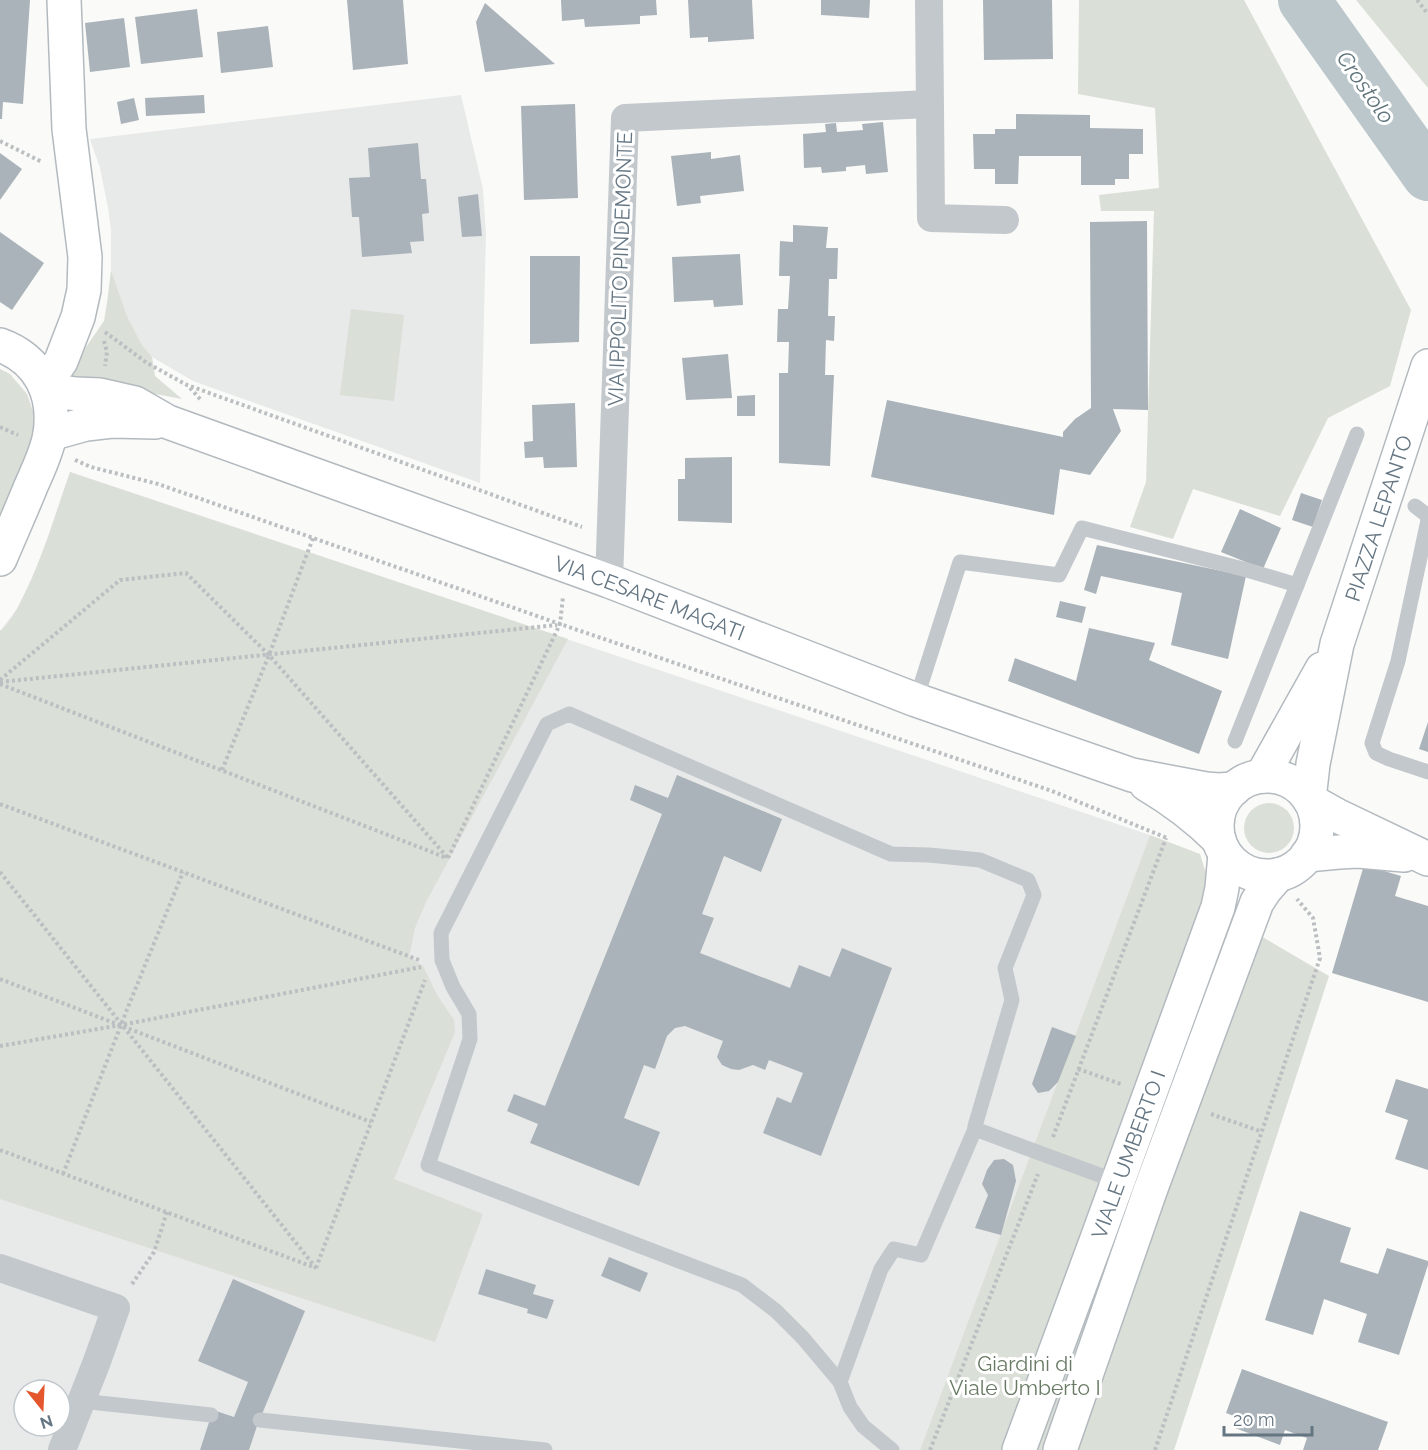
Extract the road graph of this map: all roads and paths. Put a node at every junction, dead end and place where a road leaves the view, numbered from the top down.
1 (64, 0) edge
2 (929, 0) edge
3 (1417, 0) edge
4 (1428, 14) edge
5 (929, 104) junction
6 (0, 141) edge
7 (46, 164) dead end
8 (1005, 220) dead end
9 (89, 322) junction
10 (6, 347) edge
11 (1423, 380) edge
12 (46, 387) junction
13 (168, 422) junction
14 (50, 434) junction
15 (1357, 434) dead end
16 (91, 467) dead end
17 (1415, 506) dead end
18 (1428, 518) edge
19 (313, 538) junction
20 (611, 538) junction
21 (0, 559) edge
22 (609, 581) junction
23 (1297, 585) junction
24 (563, 596) dead end
25 (560, 624) junction
26 (1336, 644) junction
27 (269, 655) junction
28 (0, 682) edge
29 (916, 700) junction
30 (1235, 741) dead end
31 (222, 770) junction
32 (1428, 772) edge
33 (1132, 775) junction
34 (1248, 782) junction
35 (1310, 800) junction
36 (0, 804) edge
37 (1174, 841) dead end
38 (1222, 847) junction
39 (1307, 855) junction
40 (1424, 857) edge
41 (448, 858) junction
42 (0, 872) edge
43 (183, 872) junction
44 (1286, 885) junction
45 (421, 961) dead end
46 (423, 966) dead end
47 (427, 974) dead end
48 (0, 979) edge
49 (121, 1025) junction
50 (0, 1046) edge
51 (1078, 1069) dead end
52 (1127, 1086) dead end
53 (1207, 1113) dead end
54 (371, 1122) junction
55 (975, 1129) junction
56 (1262, 1132) junction
57 (0, 1150) edge
58 (63, 1174) junction
59 (1117, 1182) junction
60 (1150, 1191) junction
61 (167, 1212) junction
62 (0, 1268) edge
63 (316, 1268) junction
64 (116, 1308) junction
65 (840, 1382) junction
66 (81, 1401) junction
67 (211, 1415) dead end
68 (260, 1420) dead end
69 (62, 1450) edge
70 (545, 1450) edge
71 (892, 1450) edge
72 (1018, 1450) edge
73 (1060, 1450) edge
74 (1155, 1450) edge

1 - 9 street
2 - 5 street
3 - 4 path
5 - 8 street
5 - 20 street, VIA IPPOLITO PINDEMONTE
6 - 7 path
9 - 10 street
9 - 12 street
9 - 20 path
10 - 12 street
11 - 26 street, PIAZZA LEPANTO
12 - 13 street, VIA CESARE MAGATI
12 - 14 street
13 - 14 street, VIA CESARE MAGATI
13 - 22 street, VIA CESARE MAGATI
14 - 21 street
15 - 23 lane
16 - 19 path
17 - 18 lane
18 - 32 lane
19 - 25 path
19 - 27 path
20 - 22 street, VIA IPPOLITO PINDEMONTE
22 - 29 street, VIA CESARE MAGATI
23 - 29 lane
23 - 30 lane
24 - 25 path
25 - 27 path
25 - 37 path
25 - 41 path
26 - 34 street, VIALE UMBERTO I
26 - 35 street
27 - 28 path
27 - 28 path
27 - 31 path
27 - 41 path
28 - 31 path
29 - 33 street, VIA CESARE MAGATI
31 - 41 path
33 - 34 street, VIA CESARE MAGATI
33 - 38 street, VIA CESARE MAGATI
34 - 35 street
34 - 38 street, VIALE UMBERTO I
35 - 39 street
35 - 40 street
36 - 43 path
38 - 44 street
38 - 59 street, VIALE UMBERTO I
39 - 40 street
39 - 44 street, VIALE UMBERTO I
42 - 49 path
43 - 45 path
43 - 49 path
44 - 56 path
44 - 60 street, VIALE UMBERTO I
46 - 49 path
47 - 54 path
48 - 49 path
49 - 50 path
49 - 54 path
49 - 58 path
49 - 63 path
51 - 52 path
53 - 56 path
54 - 63 path
55 - 59 lane
55 - 65 lane
55 - 65 lane
56 - 74 path
57 - 58 path
58 - 61 path
59 - 60 lane
59 - 72 street, VIALE UMBERTO I
60 - 73 street, VIALE UMBERTO I
61 - 63 path
61 - 64 path
62 - 64 street
64 - 66 street
65 - 71 lane
66 - 67 lane
66 - 69 street
68 - 70 lane

